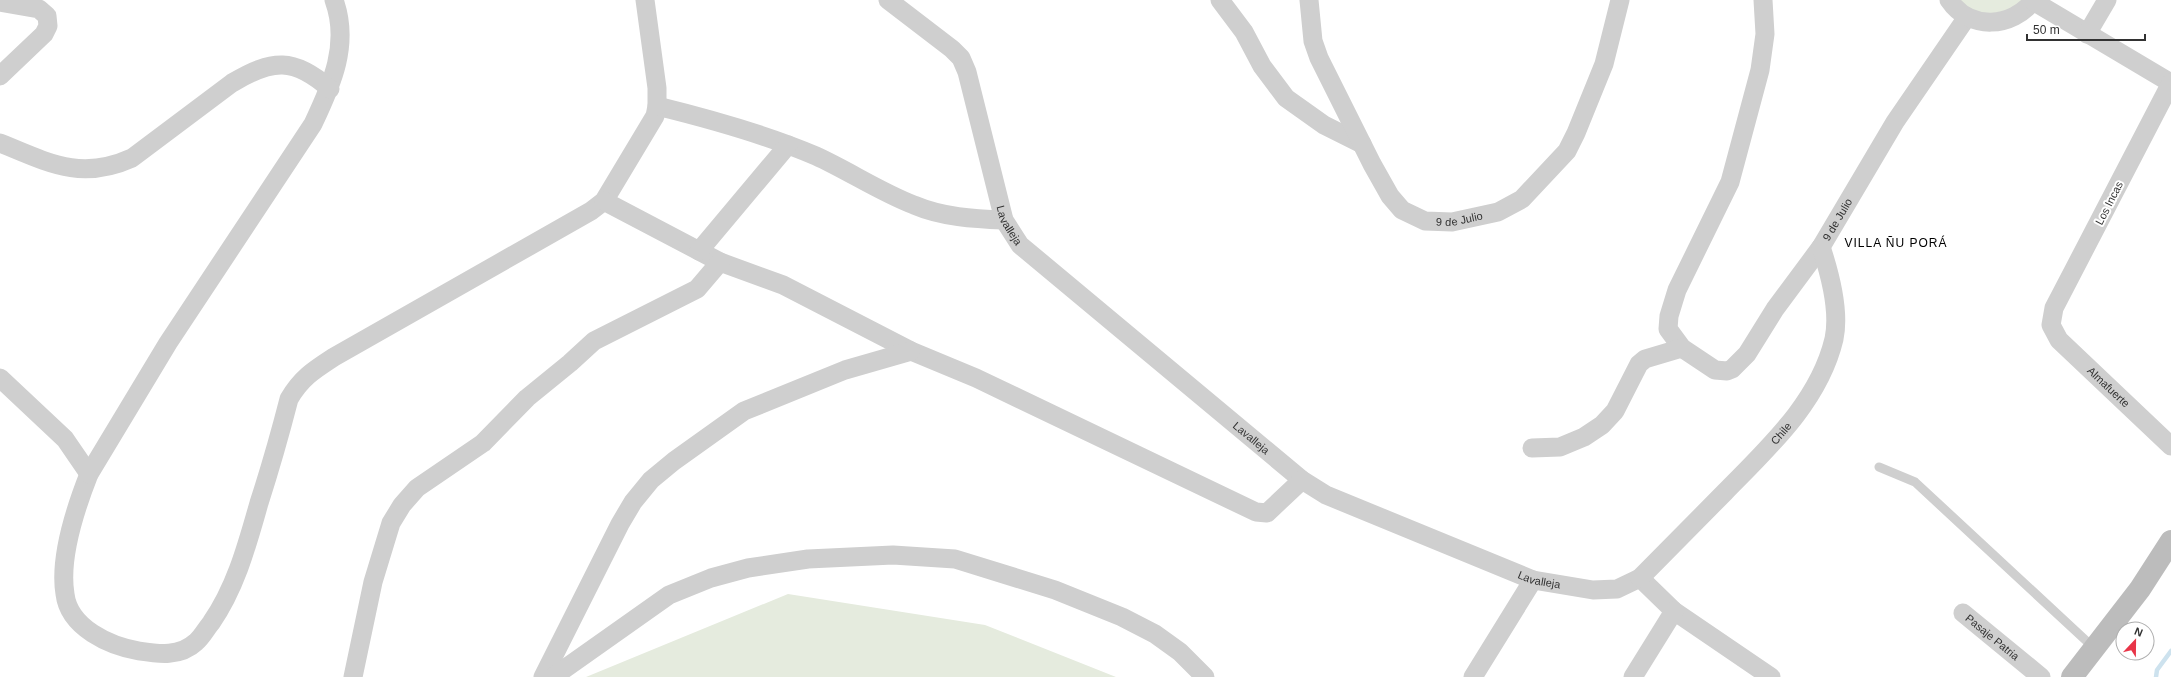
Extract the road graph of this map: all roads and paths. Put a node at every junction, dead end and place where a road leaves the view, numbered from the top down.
1 (334, 0) edge
2 (645, 0) edge
3 (888, 0) edge
4 (1220, 0) edge
5 (1309, 0) edge
6 (1620, 0) edge
7 (1763, 0) edge
8 (1949, 0) edge
9 (2034, 0) edge
10 (2107, 0) edge
11 (0, 2) edge
12 (1967, 17) junction
13 (2087, 34) junction
14 (0, 76) edge
15 (2171, 83) edge
16 (330, 89) junction
17 (657, 106) junction
18 (0, 143) edge
19 (1362, 144) junction
20 (788, 145) junction
21 (604, 201) junction
22 (1004, 220) junction
23 (1821, 247) junction
24 (698, 251) junction
25 (720, 262) junction
26 (2051, 325) joint
27 (1682, 348) junction
28 (911, 350) junction
29 (0, 378) edge
30 (2171, 446) edge
31 (1532, 448) dead end
32 (1879, 467) dead end
33 (89, 474) junction
34 (1302, 480) junction
35 (2171, 541) edge
36 (1640, 578) junction
37 (1534, 580) junction
38 (1674, 611) junction
39 (1963, 613) dead end
40 (2094, 648) junction
41 (353, 677) edge
42 (543, 677) edge
43 (553, 677) edge
44 (1205, 677) edge
45 (1473, 677) edge
46 (1633, 677) edge
47 (1771, 677) edge
48 (2041, 677) edge
49 (2072, 677) edge

1 - 16 street
2 - 17 street
3 - 22 street, Lavalleja
4 - 19 street
5 - 19 street, 9 de Julio
6 - 19 street, 9 de Julio
7 - 27 street, 9 de Julio
8 - 12 street
9 - 12 street
9 - 13 street
10 - 13 street
11 - 14 street
12 - 23 street, 9 de Julio
13 - 15 street
15 - 26 street, Los Incas
16 - 18 street
16 - 33 street
17 - 20 street
17 - 21 street
20 - 22 street
20 - 24 street
21 - 24 street
21 - 33 street
22 - 34 street, Lavalleja
23 - 27 street, 9 de Julio
23 - 36 street, Chile
24 - 25 street
25 - 28 street
25 - 41 street
26 - 30 street, Almafuerte
27 - 31 street
28 - 34 street
28 - 42 street
29 - 33 street
32 - 40 lane
34 - 37 street, Lavalleja
35 - 40 main road
36 - 37 street, Lavalleja
36 - 38 street
37 - 45 street
38 - 46 street
38 - 47 street
39 - 48 street, Pasaje Patria
40 - 49 main road
43 - 44 street

